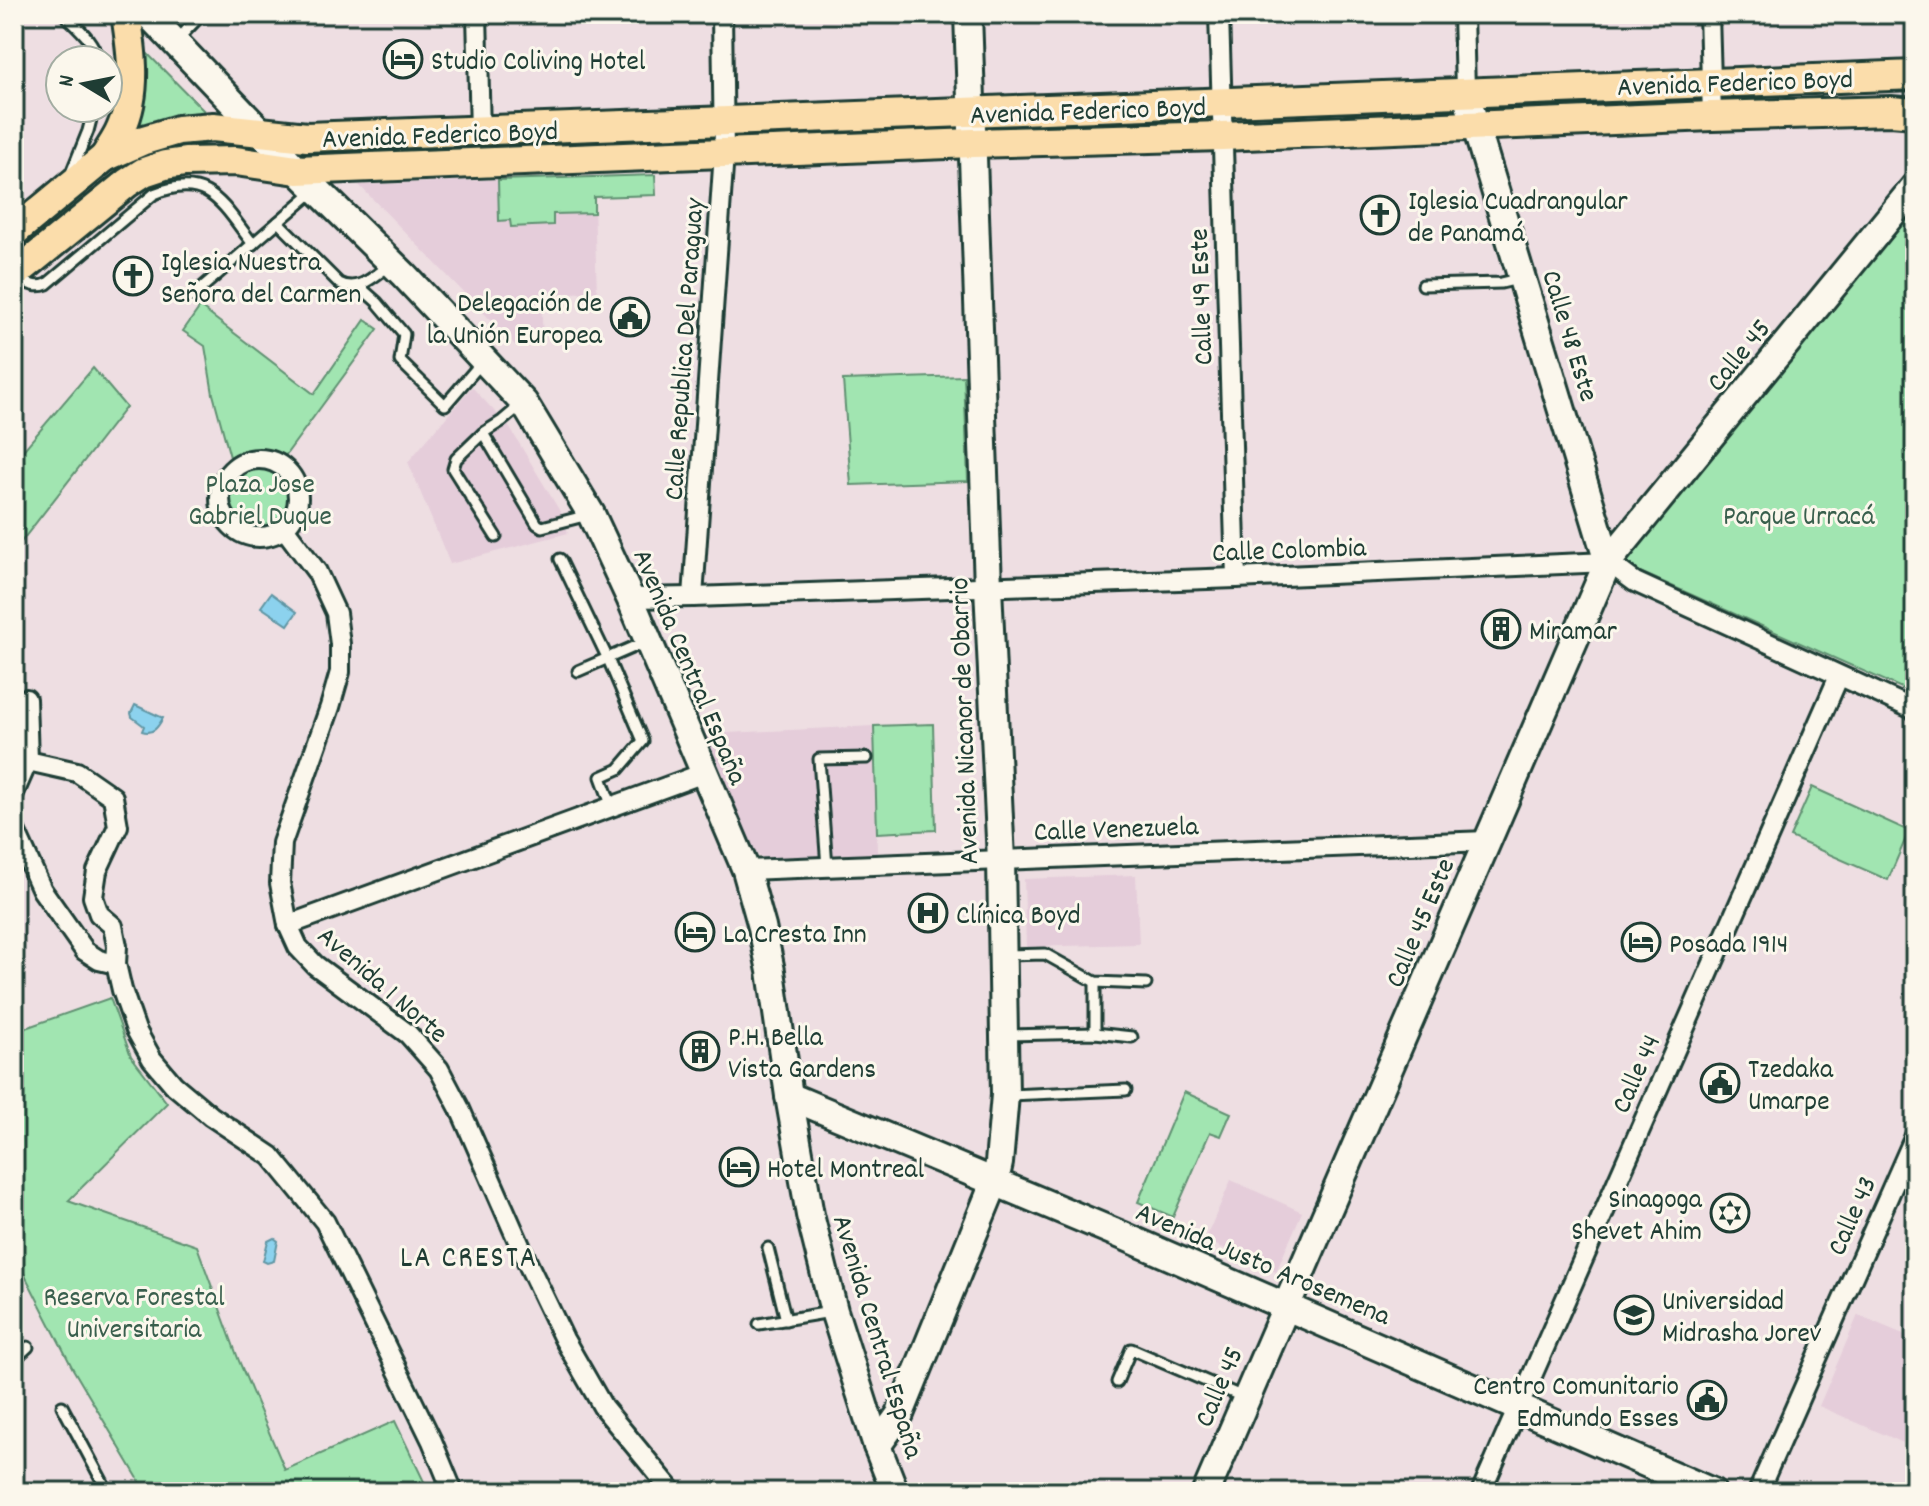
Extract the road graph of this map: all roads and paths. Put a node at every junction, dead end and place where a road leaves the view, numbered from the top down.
1 (64, 14) edge
2 (126, 14) edge
3 (148, 14) edge
4 (202, 14) edge
5 (477, 14) edge
6 (722, 14) edge
7 (968, 14) edge
8 (1219, 14) edge
9 (1463, 14) edge
10 (1709, 14) edge
11 (175, 41) junction
12 (92, 44) edge
13 (1915, 75) edge
14 (1712, 82) junction
15 (1465, 91) junction
16 (1222, 104) junction
17 (1915, 113) edge
18 (972, 114) junction
19 (1712, 116) junction
20 (725, 122) junction
21 (90, 124) edge
22 (1475, 126) junction
23 (261, 132) junction
24 (480, 132) junction
25 (1222, 136) junction
26 (973, 143) junction
27 (724, 153) junction
28 (105, 157) junction
29 (451, 163) junction
30 (307, 180) junction
31 (1915, 186) edge
32 (66, 189) junction
33 (278, 222) junction
34 (96, 225) junction
35 (14, 232) edge
36 (253, 244) junction
37 (392, 263) junction
38 (14, 276) edge
39 (1522, 279) junction
40 (1423, 285) dead end
41 (359, 286) junction
42 (191, 297) dead end
43 (484, 360) junction
44 (524, 403) junction
45 (483, 433) junction
46 (591, 514) junction
47 (284, 528) junction
48 (496, 537) dead end
49 (560, 559) dead end
50 (1608, 562) junction
51 (1236, 578) junction
52 (988, 587) junction
53 (693, 597) junction
54 (630, 598) junction
55 (648, 641) junction
56 (608, 659) junction
57 (578, 671) dead end
58 (1839, 676) junction
59 (26, 699) dead end
60 (1915, 710) edge
61 (867, 758) dead end
62 (28, 761) junction
63 (704, 773) junction
64 (14, 793) edge
65 (612, 807) junction
66 (14, 828) edge
67 (1487, 841) junction
68 (1001, 860) junction
69 (827, 867) junction
70 (746, 870) junction
71 (99, 914) junction
72 (288, 925) junction
73 (76, 938) junction
74 (1002, 955) junction
75 (116, 964) junction
76 (1095, 982) junction
77 (1146, 984) dead end
78 (1095, 1033) junction
79 (1003, 1035) junction
80 (1132, 1037) dead end
81 (1126, 1090) dead end
82 (1005, 1095) junction
83 (789, 1096) junction
84 (1915, 1136) edge
85 (995, 1181) junction
86 (768, 1248) dead end
87 (1286, 1306) junction
88 (834, 1311) junction
89 (786, 1320) junction
90 (759, 1324) dead end
91 (28, 1347) dead end
92 (14, 1360) edge
93 (1117, 1382) dead end
94 (1246, 1398) junction
95 (62, 1406) dead end
96 (1518, 1407) junction
97 (877, 1446) junction
98 (108, 1492) edge
99 (453, 1492) edge
100 (673, 1492) edge
101 (895, 1492) edge
102 (1206, 1492) edge
103 (1481, 1492) edge
104 (1712, 1492) edge
105 (1758, 1492) edge

1 - 12 lane
2 - 28 main road
3 - 11 main road, Avenida Central España
4 - 11 lane
5 - 24 street
6 - 20 street, Calle Republica Del Paraguay
7 - 18 main road, Avenida Nicanor de Obarrio
8 - 16 street, Calle 49 Este
9 - 15 street
10 - 14 street
11 - 23 main road, Avenida Central España
13 - 14 main road, Avenida Federico Boyd
14 - 15 main road, Avenida Federico Boyd
14 - 19 street
15 - 16 main road, Avenida Federico Boyd
15 - 22 main road, Calle 48 Este
16 - 18 main road, Avenida Federico Boyd
16 - 25 street, Calle 49 Este
17 - 19 main road, Avenida Federico Boyd
18 - 20 main road, Avenida Federico Boyd
18 - 26 main road, Avenida Nicanor de Obarrio
19 - 22 main road, Avenida Federico Boyd
20 - 24 main road, Avenida Federico Boyd
20 - 27 street, Calle Republica Del Paraguay
21 - 32 lane
22 - 25 main road, Avenida Federico Boyd
22 - 39 main road, Calle 48 Este
23 - 24 main road, Avenida Federico Boyd
23 - 28 main road, Avenida Federico Boyd
23 - 30 main road, Avenida Central España
24 - 29 main road
25 - 26 main road, Avenida Federico Boyd
25 - 51 street, Calle 49 Este
26 - 27 main road, Avenida Federico Boyd
26 - 52 main road, Avenida Nicanor de Obarrio
27 - 29 main road, Avenida Federico Boyd
27 - 53 street, Calle Republica Del Paraguay
28 - 32 main road
29 - 30 main road, Avenida Federico Boyd
30 - 33 lane
30 - 34 main road, Avenida Federico Boyd
30 - 37 main road, Avenida Central España
31 - 50 main road, Calle 45
32 - 35 main road
33 - 36 lane
33 - 41 lane
34 - 36 lane
34 - 38 main road, Avenida Federico Boyd
36 - 42 lane
37 - 41 lane
37 - 43 main road, Avenida Central España
39 - 40 lane
39 - 50 main road, Calle 48 Este
41 - 43 lane
43 - 44 main road, Avenida Central España
44 - 45 lane
44 - 46 main road, Avenida Central España
45 - 46 lane
45 - 48 lane
46 - 54 main road, Avenida Central España
47 - 47 street
47 - 72 street, Avenida 1 Norte
49 - 56 lane
50 - 51 street, Calle Colombia
50 - 58 street
50 - 67 main road, Calle 45 Este
51 - 52 street, Calle Colombia
52 - 53 street, Calle Colombia
52 - 68 main road, Avenida Nicanor de Obarrio
53 - 54 street, Calle Colombia
54 - 55 main road, Avenida Central España
55 - 56 lane
55 - 63 main road, Avenida Central España
56 - 57 lane
56 - 65 lane
58 - 60 street
58 - 96 street, Calle 44
59 - 62 street
61 - 69 lane
62 - 64 street
62 - 71 street
63 - 65 street
63 - 70 main road, Avenida Central España
65 - 72 street
66 - 73 street
67 - 68 street, Calle Venezuela
67 - 87 main road, Calle 45 Este
68 - 69 street, Calle Venezuela
68 - 74 main road, Avenida Nicanor de Obarrio
69 - 70 street, Calle Venezuela
70 - 83 main road, Avenida Central España
71 - 73 street
71 - 75 street
72 - 100 street, Avenida 1 Norte
73 - 75 street
74 - 76 lane
74 - 79 main road, Avenida Nicanor de Obarrio
75 - 99 street
76 - 77 lane
76 - 78 lane
78 - 79 lane
78 - 80 lane
79 - 82 main road, Avenida Nicanor de Obarrio
81 - 82 lane
82 - 85 main road, Avenida Nicanor de Obarrio
83 - 85 main road, Avenida Justo Arosemena
83 - 88 main road, Avenida Central España
84 - 105 street, Calle 43
85 - 87 main road, Avenida Justo Arosemena
85 - 97 main road, Avenida Nicanor de Obarrio
86 - 89 lane
87 - 94 main road, Calle 45
87 - 96 main road, Avenida Justo Arosemena
88 - 89 lane
88 - 97 main road, Avenida Central España
89 - 90 lane
91 - 92 lane
93 - 94 lane
94 - 102 main road, Calle 45
95 - 98 lane
96 - 103 street, Calle 44
96 - 104 main road, Avenida Justo Arosemena
97 - 101 main road, Avenida Central España

